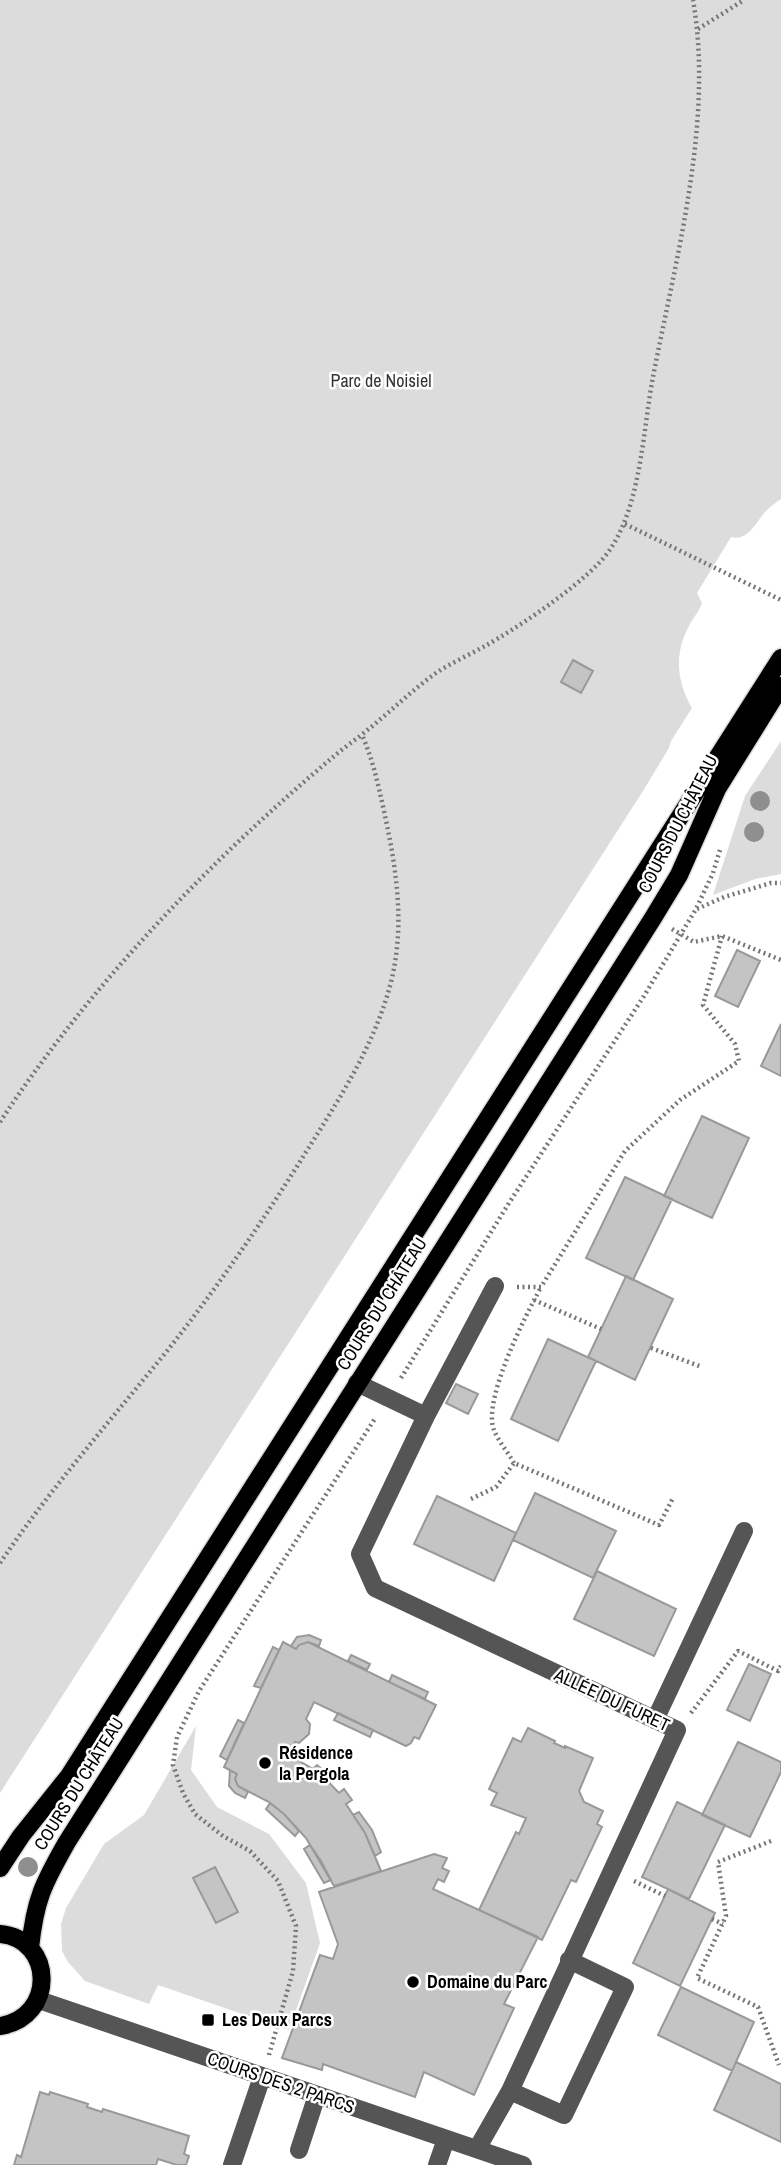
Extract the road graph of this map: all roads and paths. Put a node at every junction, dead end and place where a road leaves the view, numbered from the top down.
1 (693, 0) edge
2 (744, 0) edge
3 (698, 29) junction
4 (625, 524) junction
5 (781, 600) edge
6 (781, 658) edge
7 (781, 686) edge
8 (362, 735) junction
9 (781, 883) edge
10 (696, 909) dead end
11 (653, 918) junction
12 (722, 936) junction
13 (781, 960) edge
14 (0, 1122) edge
15 (495, 1286) joint
16 (541, 1287) junction
17 (534, 1300) junction
18 (601, 1329) dead end
19 (651, 1348) dead end
20 (702, 1367) dead end
21 (357, 1383) junction
22 (426, 1416) junction
23 (514, 1462) junction
24 (673, 1498) dead end
25 (471, 1499) dead end
26 (744, 1531) dead end
27 (0, 1563) edge
28 (781, 1666) edge
29 (655, 1720) junction
30 (677, 1730) junction
31 (771, 1841) dead end
32 (0, 1868) edge
33 (611, 1870) junction
34 (665, 1896) dead end
35 (712, 1919) dead end
36 (723, 1924) junction
37 (0, 1934) edge
38 (30, 1948) junction
39 (569, 1960) junction
40 (39, 2000) junction
41 (0, 2026) edge
42 (779, 2064) dead end
43 (262, 2077) junction
44 (510, 2091) junction
45 (317, 2095) junction
46 (446, 2139) junction
47 (477, 2149) junction
48 (299, 2150) dead end
49 (232, 2165) edge
50 (437, 2165) edge
51 (523, 2165) edge

1 - 3 path
2 - 3 path
3 - 4 path
4 - 5 path
4 - 8 path
6 - 32 main road, COURS DU CHÂTEAU
7 - 11 main road, COURS DU CHÂTEAU
8 - 14 path
8 - 27 path
9 - 10 path
11 - 12 path
11 - 21 main road, COURS DU CHÂTEAU
12 - 13 path
12 - 16 path
15 - 16 path
15 - 22 street, ALLÉE DU FURET
16 - 17 path
17 - 18 path
17 - 23 path
19 - 20 path
21 - 22 street
21 - 38 main road, COURS DU CHÂTEAU
22 - 29 street, ALLÉE DU FURET
23 - 24 path
23 - 25 path
26 - 29 street
28 - 30 path
29 - 30 street, ALLÉE DU FURET
30 - 33 street, ALLÉE DU FURET
31 - 36 path
33 - 34 path
33 - 39 street, ALLÉE DU FURET
35 - 36 path
36 - 42 path
37 - 38 main road
38 - 40 main road
39 - 44 street, ALLÉE DU FURET
39 - 44 street
40 - 41 main road
40 - 43 street, COURS DES 2 PARCS
43 - 45 street, COURS DES 2 PARCS
43 - 49 street
44 - 47 street, ALLÉE DU FURET
45 - 46 street, COURS DES 2 PARCS
45 - 48 street
46 - 47 street, COURS DES 2 PARCS
46 - 50 street
47 - 51 street, COURS DES 2 PARCS

